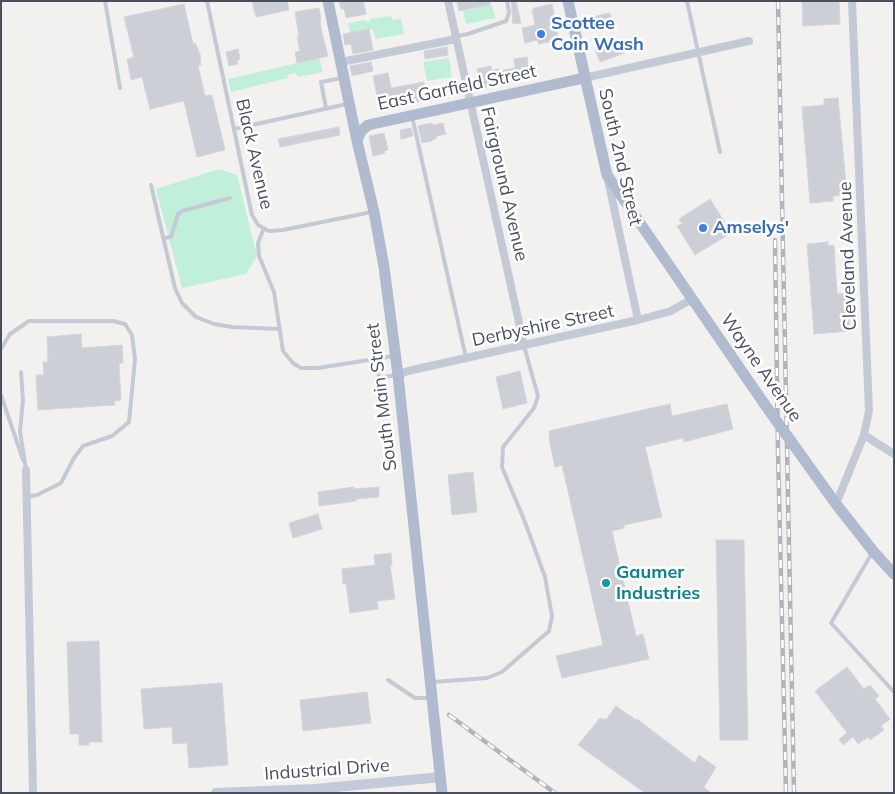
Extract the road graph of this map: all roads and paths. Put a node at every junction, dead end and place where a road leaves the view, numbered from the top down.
1 (105, 1) edge
2 (207, 1) edge
3 (328, 1) edge
4 (448, 1) edge
5 (507, 1) edge
6 (568, 1) edge
7 (687, 1) edge
8 (852, 1) edge
9 (456, 38) junction
10 (750, 41) dead end
11 (698, 53) junction
12 (341, 62) junction
13 (344, 77) junction
14 (584, 78) junction
15 (120, 88) dead end
16 (349, 103) junction
17 (470, 103) junction
18 (326, 108) junction
19 (412, 116) junction
20 (352, 118) junction
21 (368, 125) junction
22 (234, 129) junction
23 (356, 141) junction
24 (720, 152) dead end
25 (607, 175) junction
26 (151, 185) dead end
27 (230, 198) dead end
28 (374, 212) junction
29 (264, 228) junction
30 (163, 238) junction
31 (692, 299) junction
32 (638, 320) junction
33 (279, 328) junction
34 (524, 345) junction
35 (1, 349) edge
36 (396, 356) junction
37 (377, 358) junction
38 (466, 358) junction
39 (21, 372) dead end
40 (398, 375) junction
41 (1, 395) edge
42 (864, 436) junction
43 (894, 454) edge
44 (26, 470) junction
45 (26, 496) junction
46 (836, 504) junction
47 (873, 551) junction
48 (894, 574) edge
49 (388, 680) dead end
50 (431, 682) junction
51 (894, 692) edge
52 (432, 698) junction
53 (441, 777) junction
54 (315, 791) edge
55 (33, 793) edge
56 (216, 793) edge
57 (442, 793) edge

1 - 15 lane
2 - 22 lane, Black Avenue
3 - 12 main road, South Main Street
4 - 9 street, Fairground Avenue
5 - 9 lane
6 - 14 main road, South 2nd Street
7 - 11 lane
8 - 42 street, Cleveland Avenue
9 - 12 street
9 - 17 street, Fairground Avenue
10 - 11 street, East Garfield Street
11 - 14 street, East Garfield Street
11 - 24 lane
12 - 13 main road, South Main Street
13 - 16 main road, South Main Street
13 - 18 lane
14 - 17 main road, East Garfield Street
14 - 25 main road, South 2nd Street
16 - 18 lane
16 - 20 main road, South Main Street
17 - 19 main road, East Garfield Street
17 - 34 street, Fairground Avenue
18 - 22 lane
19 - 21 main road, East Garfield Street
19 - 38 lane
20 - 21 main road
20 - 23 main road, South Main Street
21 - 23 main road, East Garfield Street
22 - 29 lane, Black Avenue
23 - 28 main road, South Main Street
25 - 31 main road, Wayne Avenue
25 - 32 street, South 2nd Street
26 - 30 lane
27 - 30 lane
28 - 29 lane, Black Avenue
28 - 36 main road, South Main Street
29 - 33 lane
30 - 33 lane
31 - 32 street, Derbyshire Street
31 - 46 main road, Wayne Avenue, bridge
32 - 34 street, Derbyshire Street
33 - 37 lane
34 - 38 street, Derbyshire Street
34 - 50 lane
35 - 45 lane
36 - 37 lane
36 - 40 main road, South Main Street
37 - 40 lane
38 - 40 street, Derbyshire Street
39 - 44 lane
40 - 50 main road, South Main Street
41 - 44 lane
42 - 43 street
42 - 46 street, Cleveland Avenue
44 - 45 street
45 - 55 street
46 - 47 main road, Wayne Avenue
47 - 48 main road, Wayne Avenue
47 - 51 lane
49 - 52 lane
50 - 52 main road, South Main Street
52 - 53 main road, South Main Street
53 - 54 street, Industrial Drive
53 - 57 main road, South Main Street
54 - 56 street, Industrial Drive

